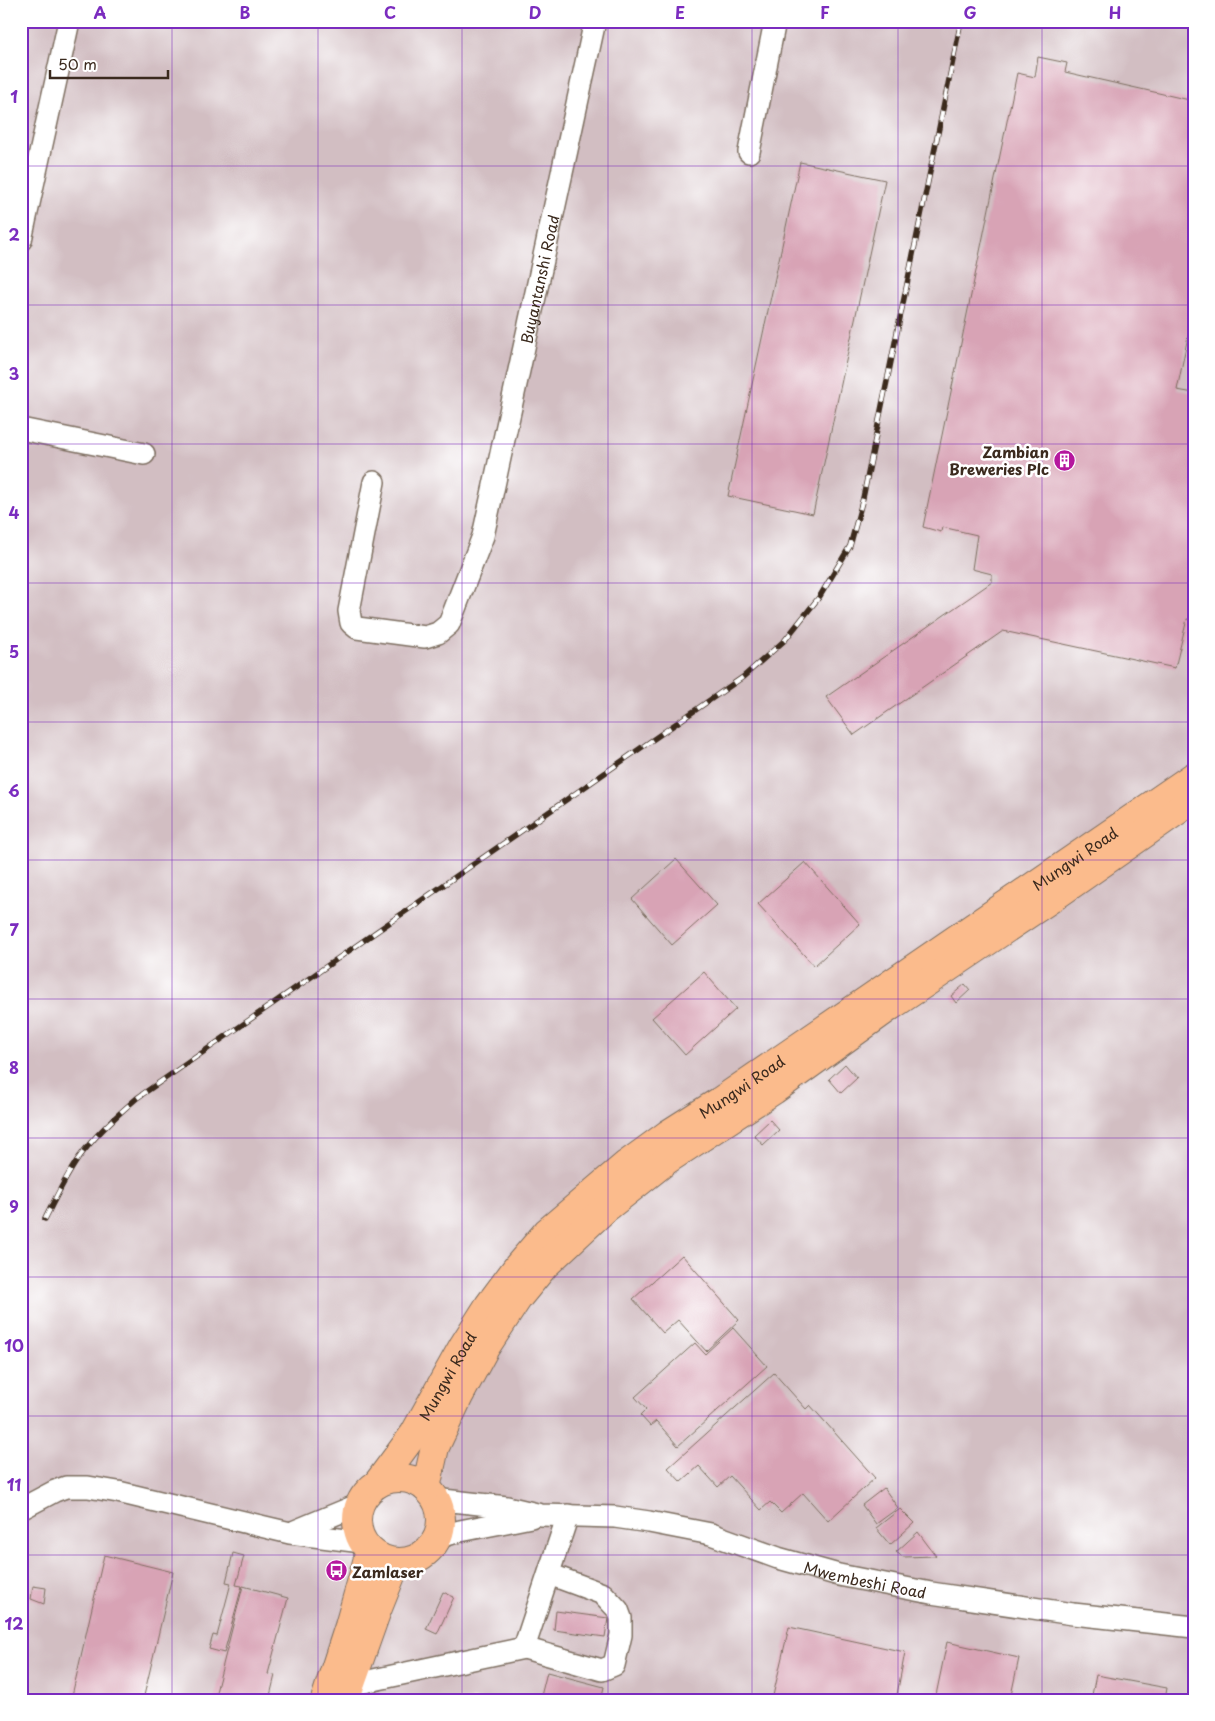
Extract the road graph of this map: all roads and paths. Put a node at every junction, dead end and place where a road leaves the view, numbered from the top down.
1 (69, 21) edge
2 (595, 21) edge
3 (775, 21) edge
4 (749, 152) dead end
5 (21, 240) edge
6 (21, 429) edge
7 (144, 454) dead end
8 (374, 482) dead end
9 (1194, 776) edge
10 (1194, 799) edge
11 (885, 998) junction
12 (368, 1494) junction
13 (430, 1494) junction
14 (21, 1509) edge
15 (541, 1515) junction
16 (568, 1516) junction
17 (290, 1533) junction
18 (437, 1538) junction
19 (366, 1546) junction
20 (396, 1563) junction
21 (549, 1574) junction
22 (1194, 1627) edge
23 (524, 1648) junction
24 (348, 1692) edge
25 (325, 1700) edge

1 - 5 street
2 - 8 street, Buyantanshi Road
3 - 4 street
6 - 7 street
9 - 11 main road, Mungwi Road
10 - 11 main road, Mungwi Road
11 - 12 main road, Mungwi Road
11 - 13 main road, Mungwi Road
12 - 13 main road
12 - 17 street
12 - 19 main road
13 - 15 street
13 - 18 main road
14 - 17 street
15 - 16 street, Mwembeshi Road
15 - 18 street
16 - 21 street
16 - 22 street, Mwembeshi Road
17 - 19 street
18 - 20 main road
19 - 20 main road
19 - 25 main road
20 - 24 main road
21 - 23 street
21 - 23 street
23 - 24 street

